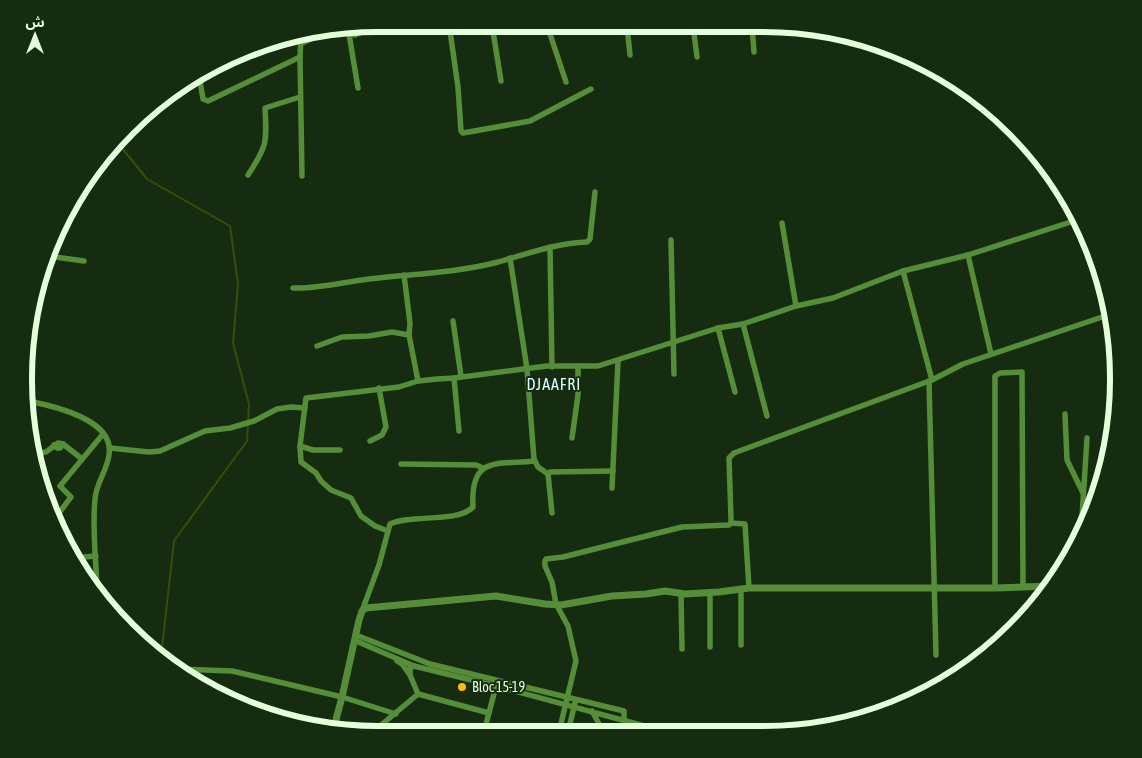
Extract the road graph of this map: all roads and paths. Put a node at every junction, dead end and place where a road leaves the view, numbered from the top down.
1 (450, 32) edge
2 (493, 32) edge
3 (550, 32) edge
4 (627, 32) edge
5 (694, 32) edge
6 (752, 32) edge
7 (356, 33) edge
8 (349, 34) joint
9 (302, 41) edge
10 (754, 52) dead end
11 (630, 55) dead end
12 (300, 57) junction
13 (697, 57) dead end
14 (501, 81) dead end
15 (200, 82) edge
16 (566, 82) dead end
17 (358, 88) dead end
18 (591, 88) dead end
19 (300, 97) junction
20 (248, 175) dead end
21 (302, 176) dead end
22 (596, 192) dead end
23 (1071, 221) edge
24 (782, 223) dead end
25 (670, 240) dead end
26 (550, 247) junction
27 (968, 255) junction
28 (55, 257) edge
29 (510, 258) junction
30 (84, 261) dead end
31 (903, 271) junction
32 (404, 275) junction
33 (293, 288) dead end
34 (796, 306) junction
35 (1104, 316) edge
36 (452, 322) dead end
37 (743, 324) junction
38 (718, 328) junction
39 (409, 335) junction
40 (673, 343) junction
41 (317, 346) dead end
42 (991, 354) junction
43 (618, 361) junction
44 (578, 366) junction
45 (552, 367) junction
46 (527, 369) junction
47 (674, 374) dead end
48 (461, 376) junction
49 (454, 378) junction
50 (931, 381) junction
51 (418, 382) junction
52 (379, 388) junction
53 (735, 392) dead end
54 (33, 405) edge
55 (305, 408) junction
56 (1065, 414) dead end
57 (767, 416) dead end
58 (459, 431) dead end
59 (103, 434) junction
60 (572, 438) dead end
61 (1087, 438) dead end
62 (370, 441) dead end
63 (300, 446) junction
64 (110, 448) junction
65 (340, 450) dead end
66 (40, 453) edge
67 (82, 459) junction
68 (535, 460) junction
69 (401, 464) dead end
70 (484, 468) junction
71 (613, 472) junction
72 (548, 474) junction
73 (612, 488) dead end
74 (1083, 493) junction
75 (59, 513) edge
76 (552, 513) dead end
77 (1082, 514) edge
78 (731, 523) junction
79 (388, 531) junction
80 (96, 556) junction
81 (82, 557) edge
82 (97, 580) edge
83 (1023, 586) junction
84 (1041, 586) edge
85 (749, 588) junction
86 (934, 588) junction
87 (995, 588) junction
88 (741, 590) junction
89 (710, 593) junction
90 (681, 594) junction
91 (556, 604) junction
92 (362, 610) junction
93 (356, 638) junction
94 (742, 645) dead end
95 (710, 647) dead end
96 (682, 649) dead end
97 (387, 654) junction
98 (936, 655) dead end
99 (414, 666) junction
100 (189, 669) edge
101 (410, 674) junction
102 (496, 686) junction
103 (418, 694) junction
104 (342, 697) junction
105 (568, 697) junction
106 (576, 699) junction
107 (566, 704) junction
108 (574, 707) junction
109 (592, 712) junction
110 (489, 713) junction
111 (396, 714) junction
112 (624, 720) junction
113 (335, 723) edge
114 (380, 726) edge
115 (486, 726) edge
116 (560, 726) edge
117 (569, 726) edge
118 (600, 726) edge
119 (645, 726) edge

1 - 18 street
2 - 14 street
3 - 16 street
4 - 11 street
5 - 13 street
6 - 10 street
7 - 8 street
8 - 17 street
9 - 12 street
12 - 15 street
12 - 19 street
19 - 20 street
19 - 21 street
22 - 26 street
23 - 27 street
24 - 34 street
25 - 40 street
26 - 29 street
26 - 45 street
27 - 31 street
27 - 42 street
28 - 30 street
29 - 32 street
29 - 46 street
31 - 34 street
31 - 50 street
32 - 33 street
32 - 39 street
34 - 37 street
35 - 42 street
36 - 48 street
37 - 38 street
37 - 57 street
38 - 40 street
38 - 53 street
39 - 41 street
39 - 51 street
40 - 43 street
40 - 47 street
42 - 50 street
43 - 44 street
43 - 71 street
44 - 45 street
44 - 60 street
45 - 46 street
46 - 48 street
46 - 68 street
48 - 49 street
49 - 51 street
49 - 58 street
50 - 78 street
50 - 86 street
51 - 52 street
52 - 55 street
52 - 62 street
54 - 59 street
55 - 63 street
55 - 64 street
56 - 74 street
59 - 64 street
59 - 67 street
61 - 74 street
63 - 65 street
63 - 79 street
64 - 80 street
66 - 67 street
67 - 75 street
68 - 70 street
68 - 72 street
69 - 70 street
70 - 79 street
71 - 72 street
71 - 73 street
72 - 76 street
74 - 77 street
78 - 85 street
78 - 91 street
79 - 92 street
80 - 81 street
80 - 82 street
83 - 84 street
83 - 87 street
83 - 87 street
85 - 86 street
85 - 88 street
86 - 87 street
86 - 98 street
88 - 89 street
88 - 94 street
89 - 90 street
89 - 95 street
90 - 91 street
90 - 96 street
91 - 92 street
91 - 105 street
92 - 93 street
93 - 97 street
93 - 104 street
93 - 105 street
97 - 99 street
97 - 101 street
99 - 101 street
99 - 102 street
100 - 104 street
101 - 103 street
102 - 107 street
102 - 110 street
103 - 110 street
103 - 111 street
104 - 111 street
104 - 113 street
105 - 106 street
105 - 107 street
106 - 108 street
106 - 112 street
107 - 108 street
107 - 116 street
108 - 109 street
108 - 117 street
109 - 112 street
109 - 118 street
110 - 115 street
111 - 114 street
112 - 119 street

